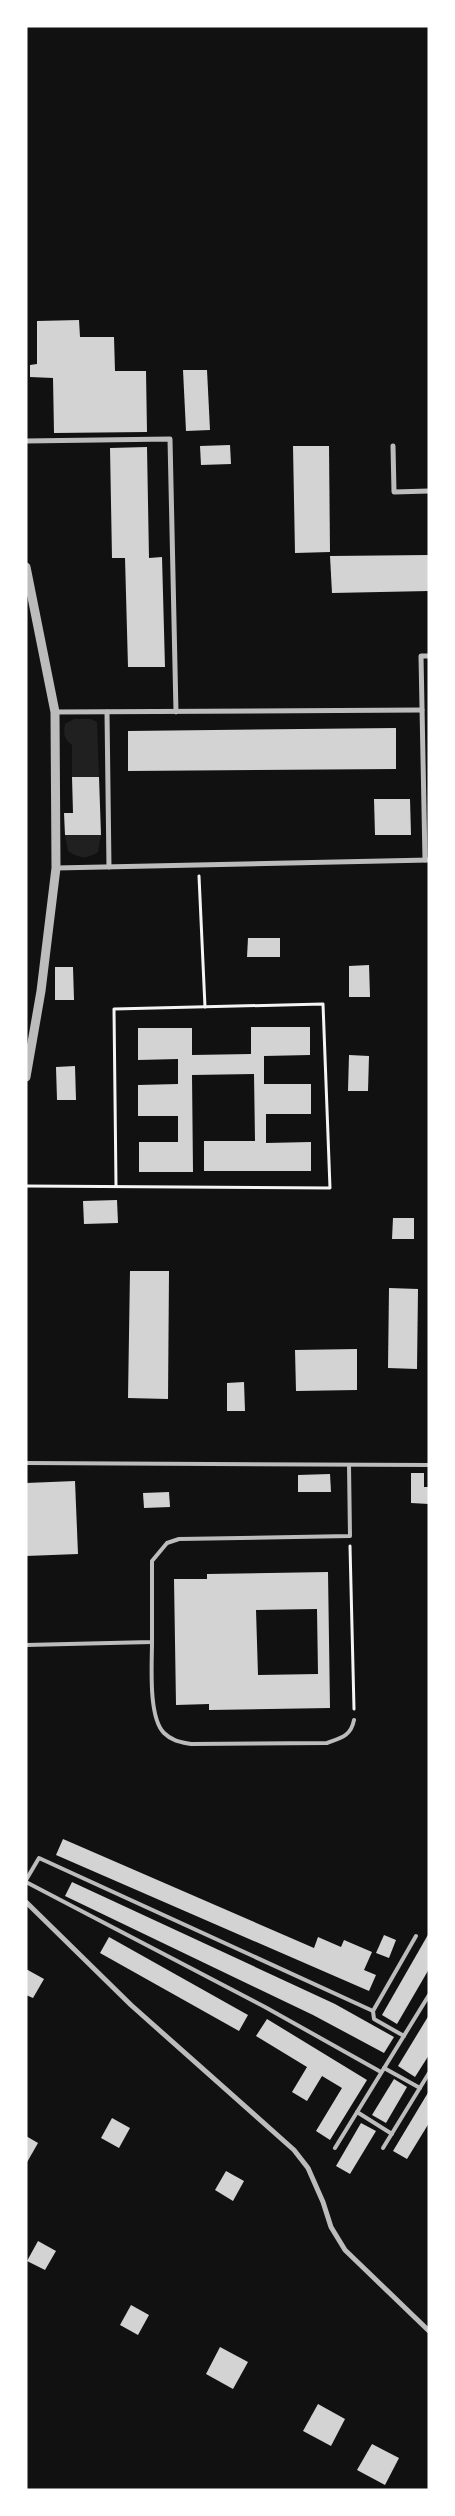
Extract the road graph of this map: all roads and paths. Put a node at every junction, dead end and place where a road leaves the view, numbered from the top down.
1 (26, 441) edge
2 (393, 446) dead end
3 (429, 491) edge
4 (26, 567) edge
5 (429, 656) edge
6 (422, 710) junction
7 (55, 712) junction
8 (107, 712) junction
9 (176, 712) junction
10 (427, 860) edge
11 (198, 866) junction
12 (109, 867) junction
13 (56, 868) junction
14 (205, 1007) junction
15 (26, 1077) edge
16 (116, 1185) junction
17 (26, 1186) edge
18 (26, 1463) edge
19 (349, 1465) junction
20 (429, 1465) edge
21 (350, 1536) junction
22 (152, 1642) junction
23 (26, 1644) edge
24 (354, 1720) joint
25 (26, 1881) edge
26 (26, 1902) edge
27 (416, 1936) dead end
28 (429, 1995) edge
29 (373, 2011) junction
30 (404, 2036) junction
31 (384, 2068) junction
32 (381, 2072) junction
33 (429, 2073) edge
34 (420, 2088) junction
35 (357, 2112) junction
36 (392, 2134) junction
37 (335, 2148) dead end
38 (384, 2148) dead end
39 (429, 2331) edge

1 - 9 street
2 - 3 street
4 - 7 street
5 - 6 street
6 - 9 street
6 - 10 street
7 - 8 street
7 - 13 street
8 - 9 street
8 - 12 street
10 - 11 street
11 - 12 street
11 - 14 path
12 - 13 street
13 - 15 street
14 - 16 path
14 - 16 path
16 - 17 path
18 - 19 lane
19 - 20 lane
19 - 21 lane
21 - 22 lane
21 - 24 path
22 - 23 lane
22 - 24 lane
25 - 29 lane
25 - 32 lane
26 - 39 street
27 - 29 lane
28 - 30 lane
29 - 30 lane
30 - 31 lane
31 - 32 lane
31 - 34 lane
32 - 35 lane
33 - 34 lane
34 - 36 lane
35 - 36 lane
35 - 37 lane
36 - 38 lane

